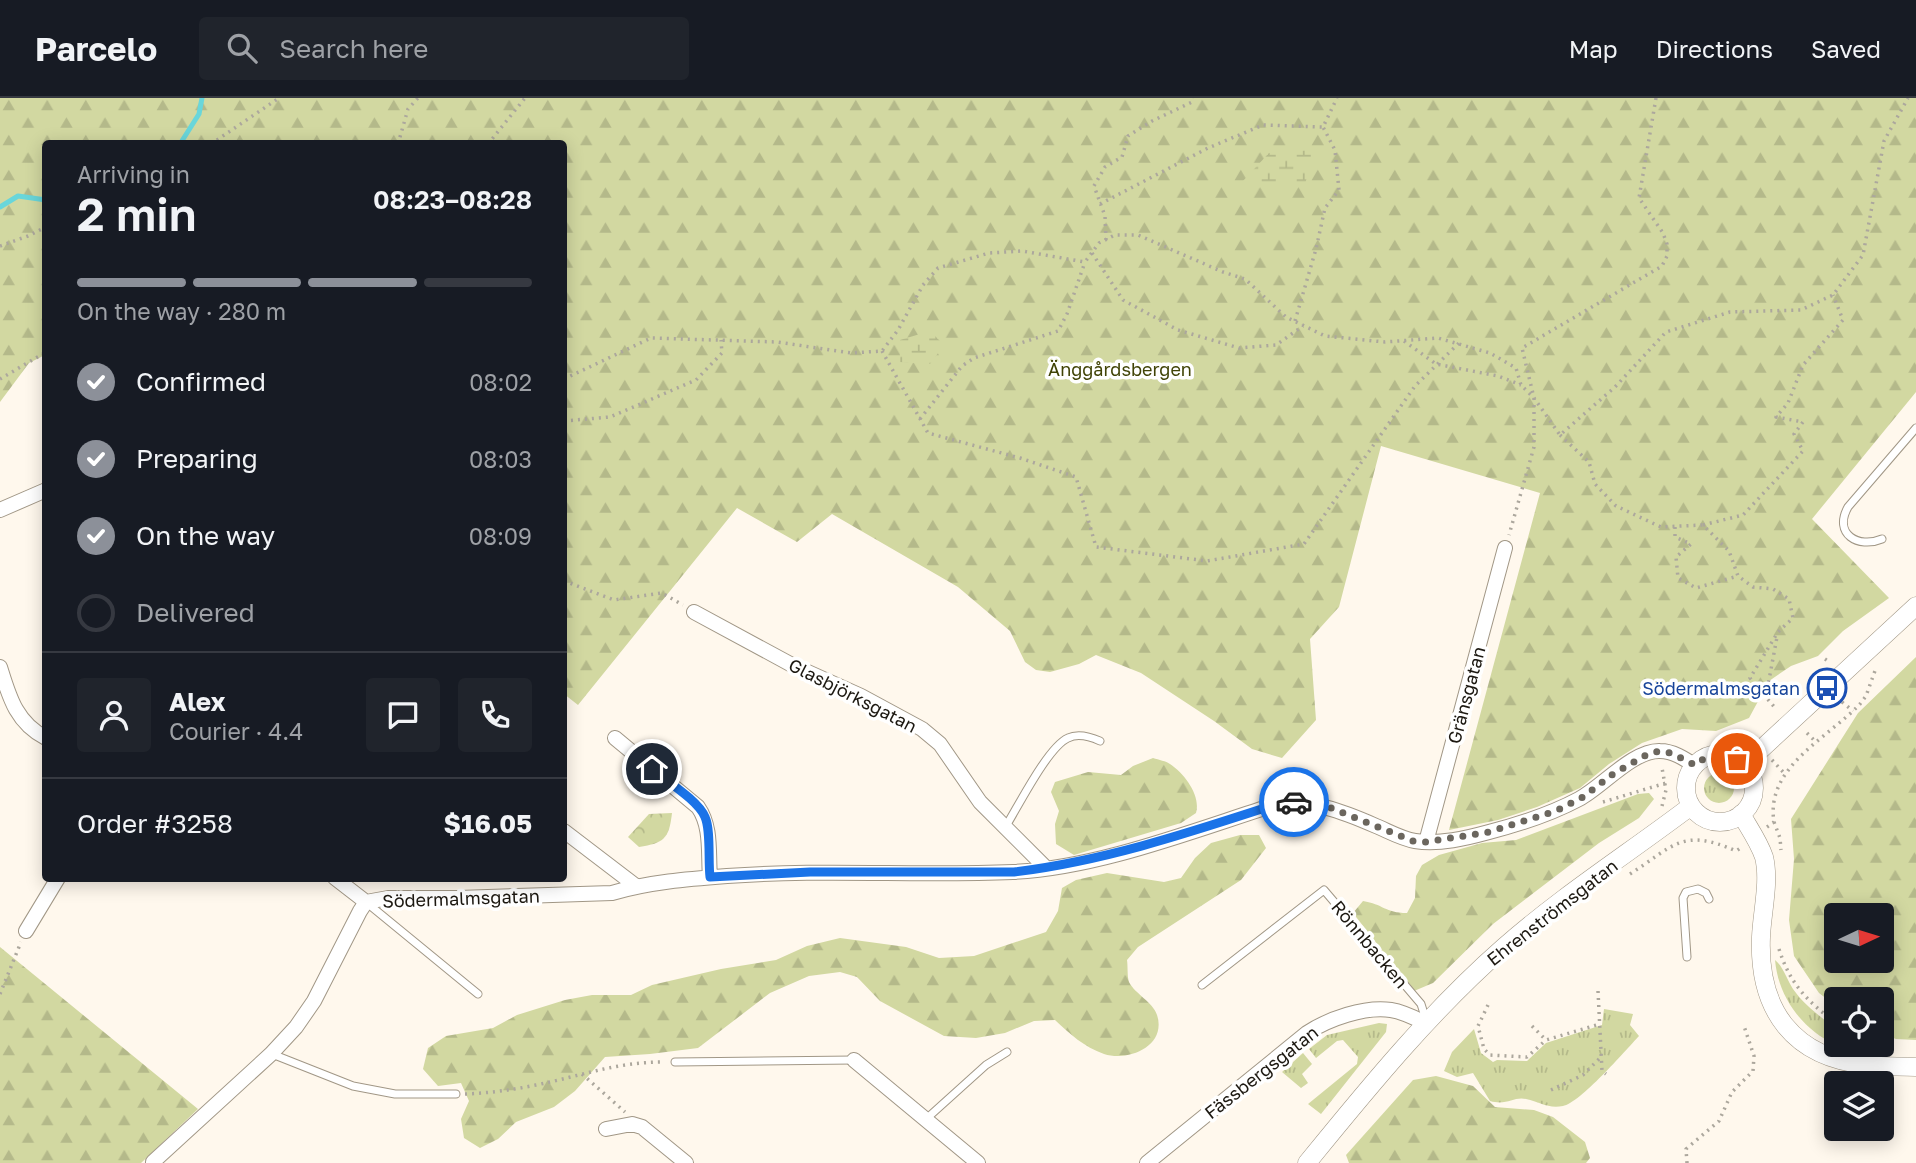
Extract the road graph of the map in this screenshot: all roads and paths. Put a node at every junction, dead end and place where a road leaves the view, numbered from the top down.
1 (279, 98) edge
2 (418, 98) edge
3 (525, 98) edge
4 (1193, 98) edge
5 (1337, 98) edge
6 (1656, 98) edge
7 (1908, 98) edge
8 (1323, 127) junction
9 (217, 140) edge
10 (399, 140) edge
11 (491, 140) edge
12 (1100, 204) junction
13 (42, 229) edge
14 (1106, 240) junction
15 (0, 246) edge
16 (1092, 253) junction
17 (1085, 261) junction
18 (1833, 295) junction
19 (1295, 321) junction
20 (1304, 326) junction
21 (721, 340) junction
22 (1403, 341) junction
23 (1459, 343) junction
24 (882, 351) junction
25 (42, 354) edge
26 (1436, 363) junction
27 (0, 379) edge
28 (567, 379) edge
29 (1521, 385) junction
30 (1534, 398) junction
31 (920, 418) junction
32 (567, 421) edge
33 (1916, 428) edge
34 (1560, 435) junction
35 (42, 492) edge
36 (0, 510) edge
37 (1703, 525) junction
38 (1675, 527) junction
39 (1882, 539) dead end
40 (1505, 548) joint
41 (1738, 576) junction
42 (567, 582) edge
43 (1916, 606) edge
44 (694, 612) joint
45 (1777, 632) junction
46 (1879, 664) dead end
47 (0, 667) edge
48 (1766, 696) junction
49 (1842, 702) dead end
50 (1776, 709) dead end
51 (1853, 711) junction
52 (1807, 733) dead end
53 (42, 735) edge
54 (615, 738) dead end
55 (1100, 740) dead end
56 (1817, 743) junction
57 (1695, 765) junction
58 (1744, 765) junction
59 (1666, 783) dead end
60 (1602, 802) dead end
61 (1691, 806) junction
62 (1741, 814) junction
63 (1774, 822) junction
64 (1006, 826) junction
65 (567, 833) edge
66 (1755, 837) junction
67 (1426, 842) junction
68 (1780, 860) dead end
69 (1046, 868) junction
70 (1629, 874) dead end
71 (710, 877) junction
72 (56, 882) edge
73 (340, 882) edge
74 (636, 886) junction
75 (1709, 899) dead end
76 (366, 902) junction
77 (26, 931) joint
78 (1778, 946) dead end
79 (1687, 957) dead end
80 (1202, 985) dead end
81 (1598, 991) dead end
82 (0, 994) edge
83 (478, 994) dead end
84 (1488, 1005) dead end
85 (1824, 1014) edge
86 (1427, 1024) junction
87 (1600, 1024) junction
88 (1532, 1026) dead end
89 (1744, 1026) dead end
90 (1546, 1040) junction
91 (1007, 1052) dead end
92 (271, 1054) junction
93 (1601, 1057) junction
94 (854, 1060) joint
95 (675, 1062) joint
96 (1916, 1068) edge
97 (582, 1074) junction
98 (1606, 1074) dead end
99 (1551, 1090) dead end
100 (456, 1094) joint
101 (925, 1120) junction
102 (642, 1127) junction
103 (606, 1129) dead end
104 (153, 1162) edge
105 (686, 1163) edge
106 (978, 1163) edge
107 (1147, 1163) edge
108 (1307, 1163) edge
109 (1688, 1163) edge

1 - 9 path
2 - 10 path
3 - 11 path
4 - 12 path
5 - 8 path
6 - 30 path
7 - 18 path
8 - 12 path
8 - 19 path
12 - 14 path
13 - 15 path
14 - 16 path
14 - 19 path
16 - 17 path
16 - 20 path
17 - 24 path
17 - 31 path
18 - 34 path
18 - 37 path
19 - 20 path
20 - 22 path
21 - 24 path
21 - 28 path
21 - 32 path
22 - 23 path
22 - 26 path
23 - 26 path
23 - 29 path
24 - 31 path
25 - 27 path
26 - 29 path
26 - 31 path
29 - 30 path
30 - 34 path
30 - 40 path
33 - 39 lane
34 - 38 path
35 - 36 street
37 - 38 path
37 - 41 path
38 - 41 path
40 - 67 street, Gränsgatan
41 - 45 path
42 - 44 path
43 - 58 street
44 - 64 street, Glasbjörksgatan
45 - 48 path
45 - 48 path
46 - 51 path
47 - 53 street
48 - 50 path
49 - 51 path
51 - 56 path
52 - 56 path
54 - 71 street
55 - 64 lane
56 - 63 path
57 - 58 street
57 - 61 street
57 - 67 street, Södermalmsgatan
58 - 62 street
59 - 60 path
61 - 62 street
61 - 86 street, Ehrenströmsgatan
62 - 66 street
63 - 66 path
63 - 68 path
64 - 69 street, Glasbjörksgatan
65 - 74 street
66 - 70 path
66 - 96 street
67 - 69 street, Södermalmsgatan
69 - 71 street, Södermalmsgatan
71 - 74 street, Södermalmsgatan
72 - 77 street
73 - 76 street
74 - 76 street, Södermalmsgatan
75 - 79 lane
76 - 83 lane
76 - 92 street, Södermalmsgatan
77 - 82 path
78 - 85 path
80 - 86 lane, Rönnbacken
81 - 87 path
84 - 90 path
86 - 107 street, Fässbergsgatan
86 - 108 street, Ehrenströmsgatan
87 - 90 path
87 - 93 path
88 - 90 path
89 - 109 path
91 - 101 lane
92 - 100 lane
92 - 104 street, Södermalmsgatan
93 - 98 path
93 - 99 path
94 - 95 lane
94 - 101 street
95 - 97 path
97 - 100 path
97 - 102 path
101 - 106 street
102 - 103 street
102 - 105 street

